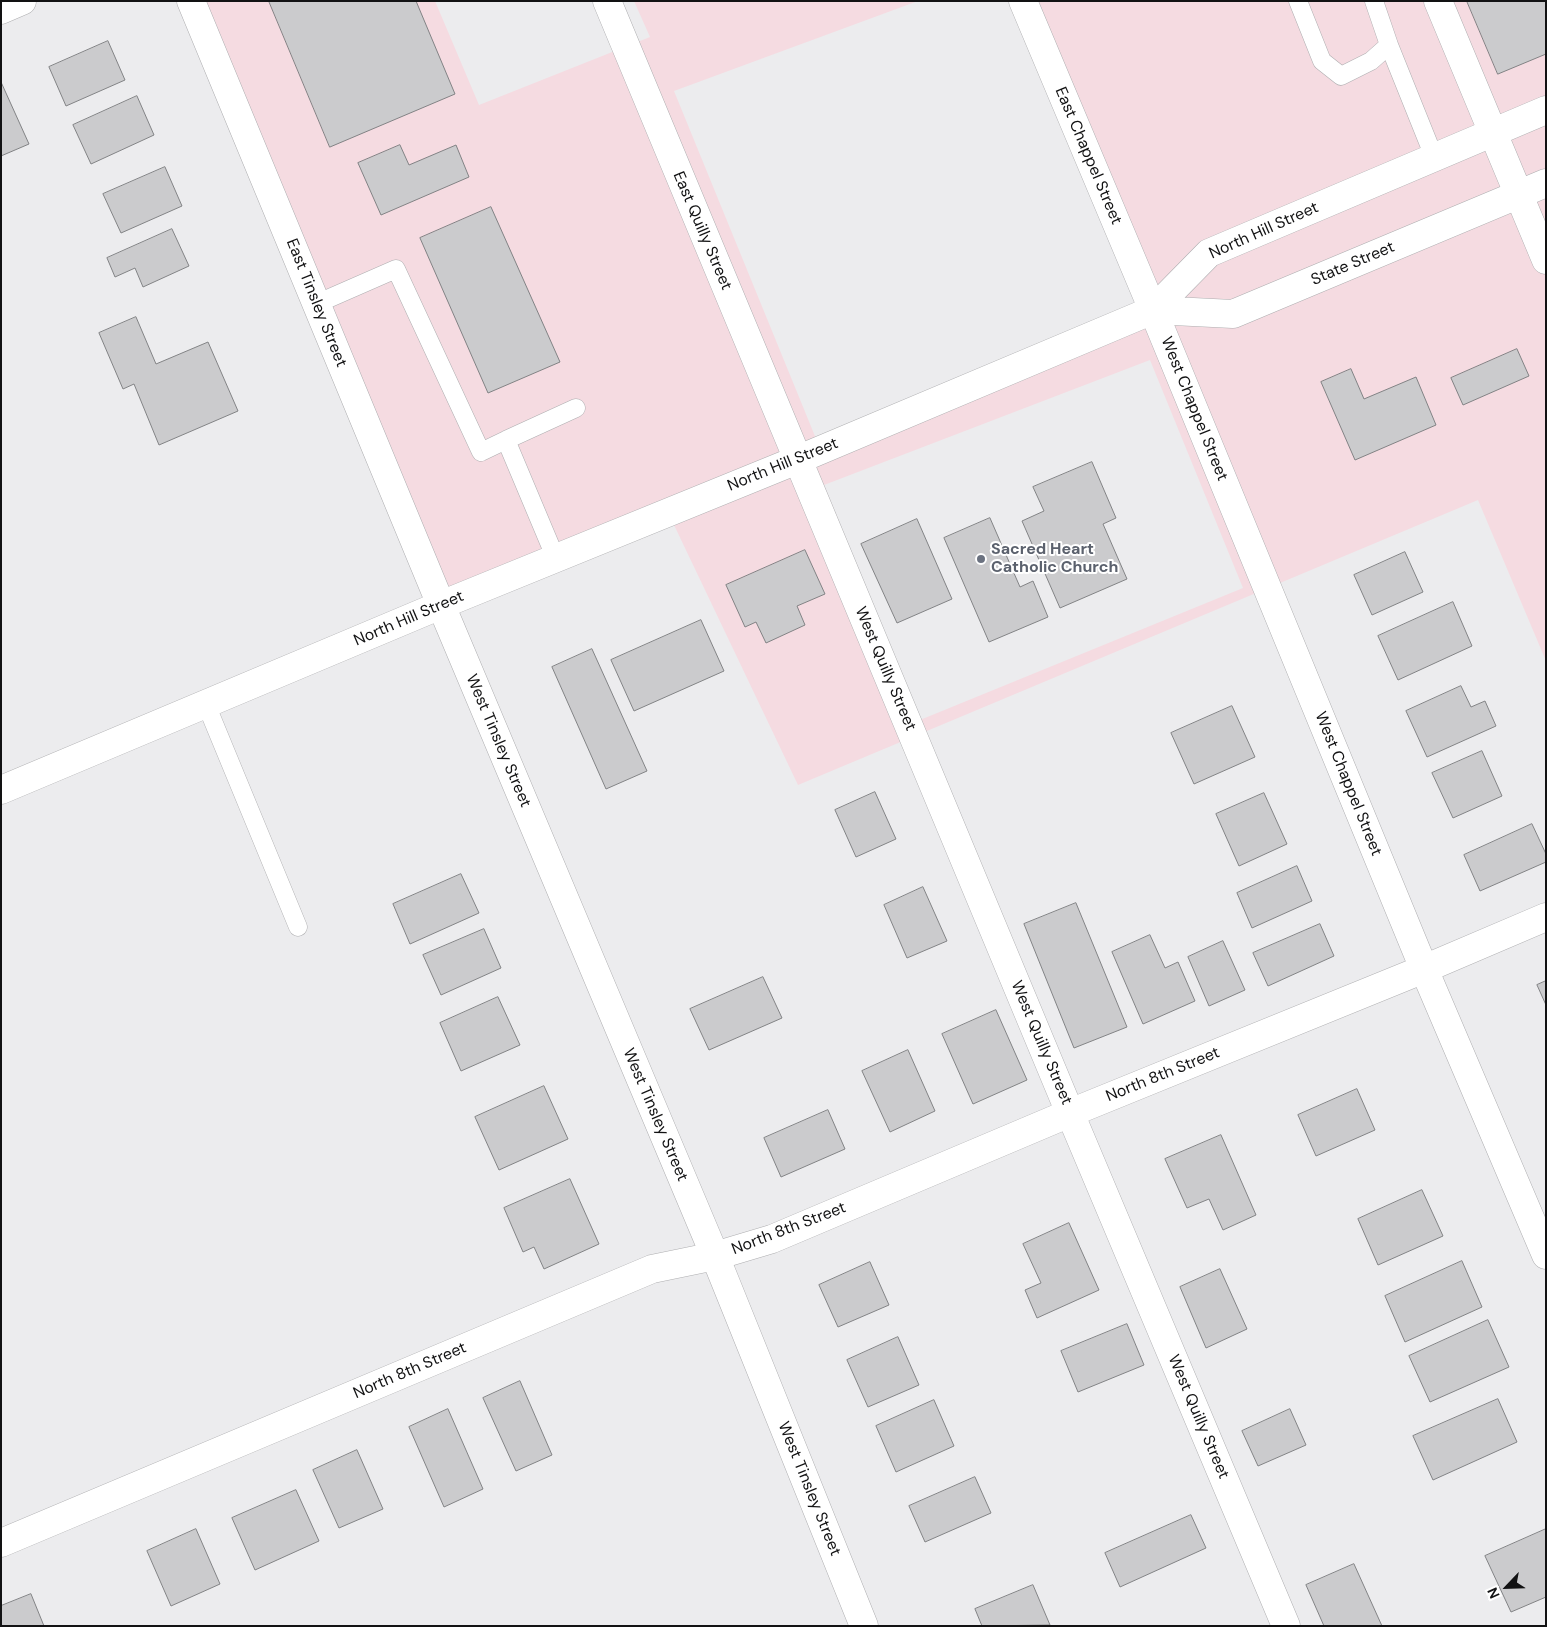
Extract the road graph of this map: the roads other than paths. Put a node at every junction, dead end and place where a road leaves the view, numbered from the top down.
1 (22, 1) edge
2 (191, 1) edge
3 (607, 1) edge
4 (1023, 1) edge
5 (1298, 1) edge
6 (1374, 1) edge
7 (1438, 1) edge
8 (1, 10) edge
9 (1389, 45) junction
10 (1546, 110) edge
11 (1494, 132) junction
12 (1434, 157) junction
13 (1546, 183) edge
14 (1518, 194) junction
15 (1546, 260) edge
16 (316, 304) junction
17 (1154, 310) junction
18 (576, 408) dead end
19 (506, 440) junction
20 (797, 460) junction
21 (556, 558) junction
22 (441, 606) junction
23 (206, 704) junction
24 (1, 790) edge
25 (1546, 917) edge
26 (298, 927) dead end
27 (1424, 969) junction
28 (1070, 1113) junction
29 (1546, 1255) edge
30 (714, 1256) junction
31 (1, 1543) edge
32 (864, 1626) edge
33 (1286, 1626) edge

1 - 8 street
2 - 16 street, East Tinsley Street
3 - 20 street, East Quilly Street
4 - 17 street, East Chappel Street
5 - 9 lane
6 - 9 lane
7 - 11 street
9 - 12 lane
10 - 11 street, North Hill Street
11 - 12 street, North Hill Street
11 - 14 street
12 - 17 street, North Hill Street
13 - 14 street, State Street
14 - 15 street
14 - 17 street, State Street
16 - 19 lane
16 - 22 street, East Tinsley Street
17 - 20 street, North Hill Street
17 - 27 street, West Chappel Street
18 - 19 lane
19 - 21 lane
20 - 21 street, North Hill Street
20 - 28 street, West Quilly Street
21 - 22 street, North Hill Street
22 - 23 street, North Hill Street
22 - 30 street, West Tinsley Street
23 - 24 street, North Hill Street
23 - 26 lane
25 - 27 street, North 8th Street
27 - 28 street, North 8th Street
27 - 29 street, West Chappel Street
28 - 30 street, North 8th Street
28 - 33 street, West Quilly Street
30 - 31 street, North 8th Street
30 - 32 street, West Tinsley Street

